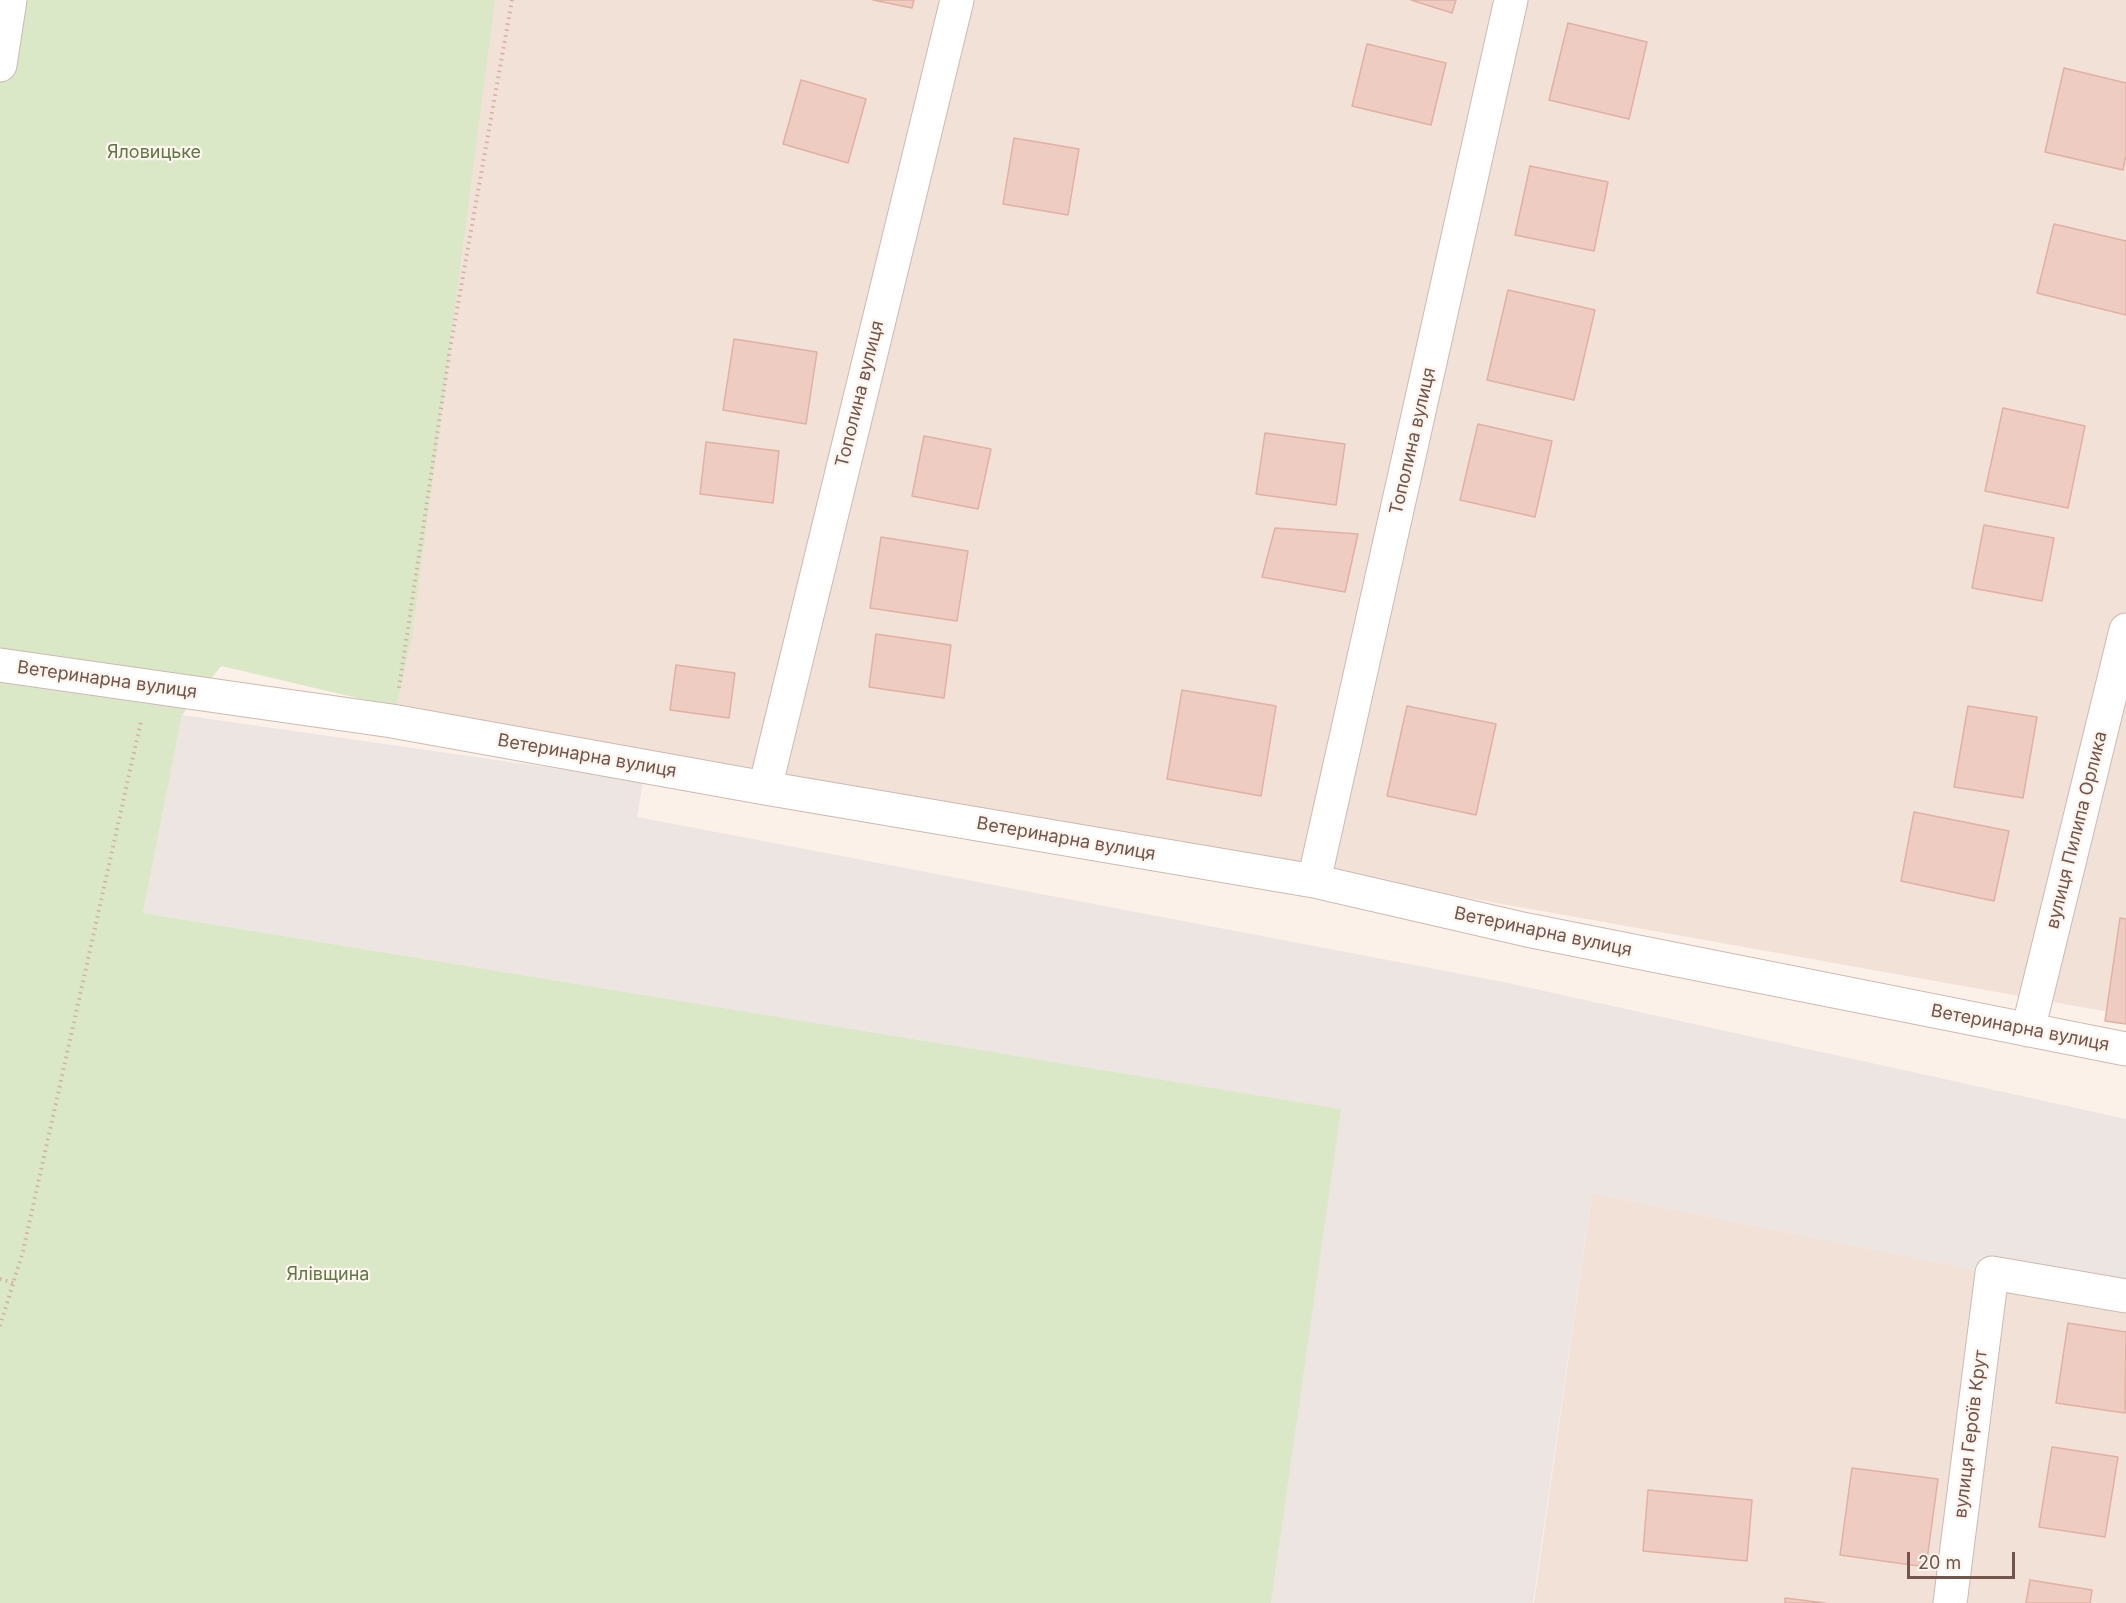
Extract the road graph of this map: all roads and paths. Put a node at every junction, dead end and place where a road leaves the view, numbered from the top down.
1 (10, 0) edge
2 (512, 0) edge
3 (957, 0) edge
4 (1511, 0) edge
5 (0, 65) edge
6 (2126, 630) edge
7 (0, 665) edge
8 (149, 686) junction
9 (392, 721) junction
10 (765, 788) junction
11 (1314, 881) junction
12 (2028, 1030) junction
13 (2126, 1049) edge
14 (0, 1279) edge
15 (13, 1283) junction
16 (2126, 1296) edge
17 (0, 1326) edge
18 (1950, 1603) edge

1 - 5 street
2 - 9 path
3 - 10 street, Тополина вулиця
4 - 11 street, Тополина вулиця
6 - 12 street, вулиця Пилипа Орлика
7 - 8 street, Ветеринарна вулиця
8 - 9 street, Ветеринарна вулиця
8 - 15 path
9 - 10 street, Ветеринарна вулиця
10 - 11 street, Ветеринарна вулиця
11 - 12 street, Ветеринарна вулиця
12 - 13 street, Ветеринарна вулиця
14 - 15 path
15 - 17 path
16 - 18 street, вулиця Героїв Крут

